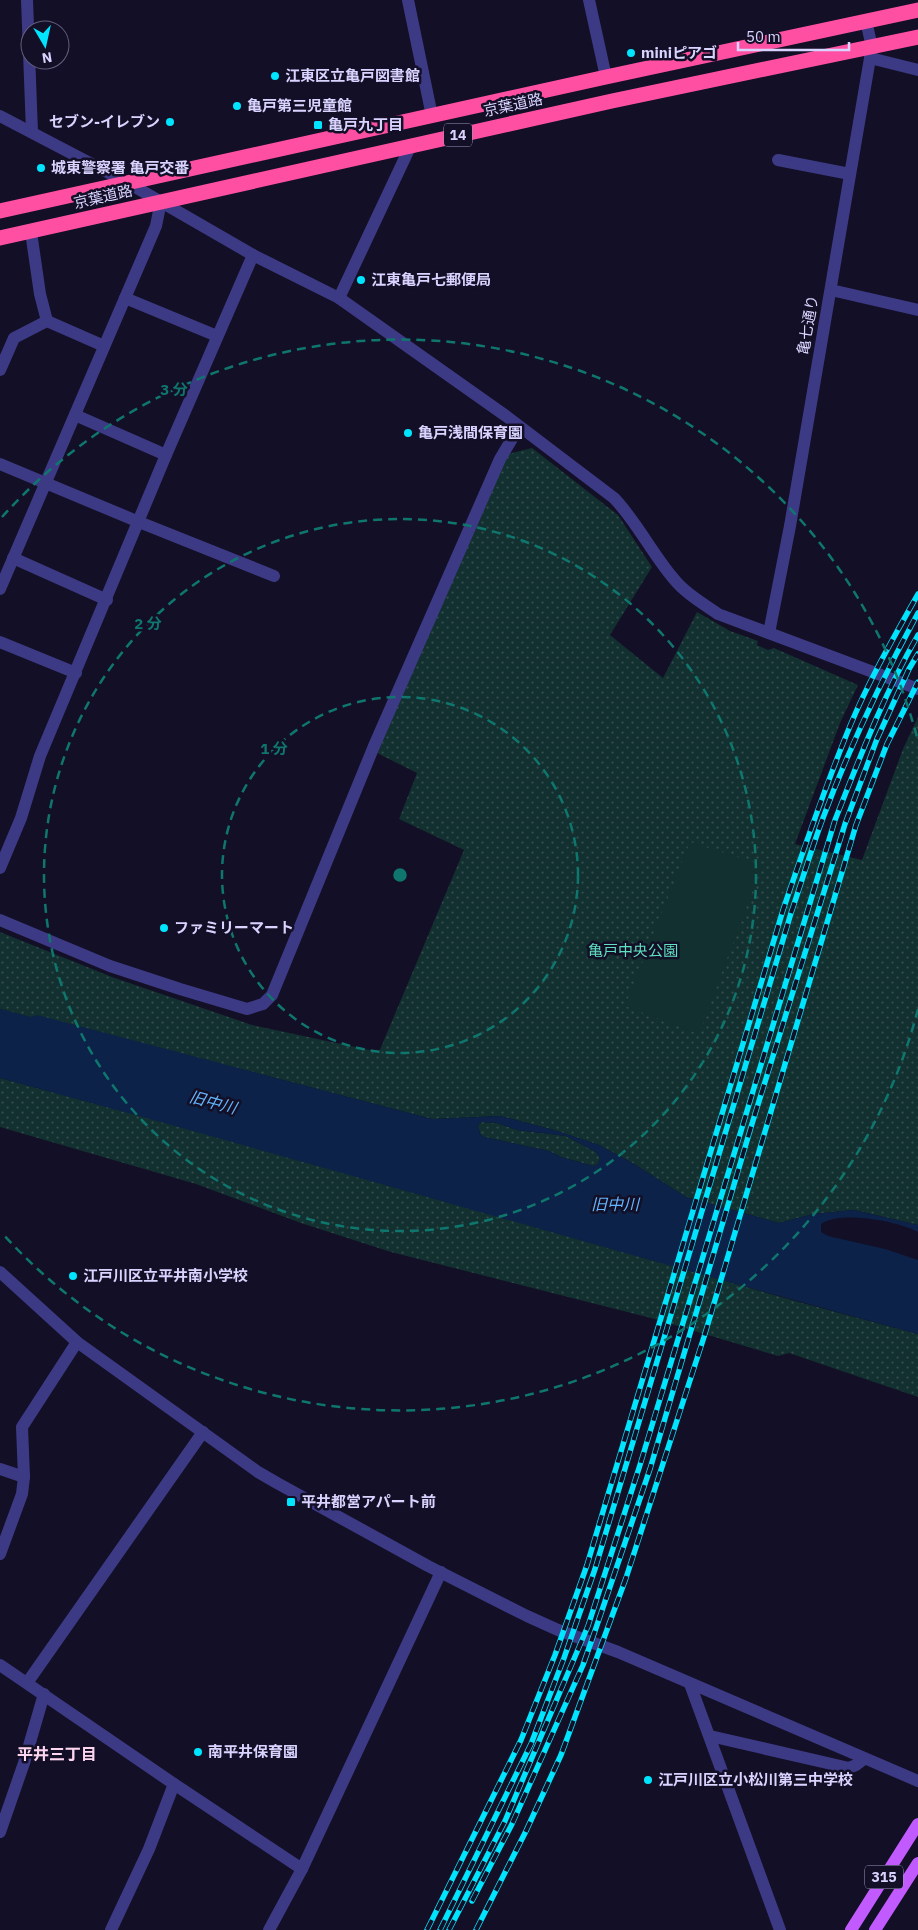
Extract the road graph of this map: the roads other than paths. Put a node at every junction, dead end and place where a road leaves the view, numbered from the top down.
1 (27, 0) edge
2 (408, 0) edge
3 (589, 0) edge
4 (918, 10) edge
5 (866, 21) junction
6 (918, 37) edge
7 (871, 52) junction
8 (918, 70) edge
9 (606, 77) junction
10 (0, 116) edge
11 (432, 116) junction
12 (32, 132) junction
13 (411, 145) junction
14 (778, 160) dead end
15 (850, 174) junction
16 (130, 184) junction
17 (161, 201) junction
18 (0, 211) edge
19 (31, 232) junction
20 (0, 238) edge
21 (253, 255) junction
22 (830, 290) junction
23 (125, 298) junction
24 (339, 298) junction
25 (918, 310) edge
26 (47, 321) junction
27 (217, 336) junction
28 (104, 346) junction
29 (0, 370) edge
30 (75, 415) junction
31 (519, 427) junction
32 (166, 455) junction
33 (0, 464) edge
34 (46, 483) junction
35 (139, 522) junction
36 (13, 558) junction
37 (274, 576) dead end
38 (0, 589) edge
39 (107, 600) junction
40 (769, 633) junction
41 (0, 642) edge
42 (76, 673) junction
43 (918, 689) edge
44 (0, 868) edge
45 (0, 920) edge
46 (0, 1272) edge
47 (77, 1342) junction
48 (203, 1432) junction
49 (0, 1469) edge
50 (24, 1477) junction
51 (0, 1554) edge
52 (441, 1572) junction
53 (0, 1665) edge
54 (27, 1683) junction
55 (690, 1684) junction
56 (44, 1694) junction
57 (710, 1736) junction
58 (864, 1759) junction
59 (918, 1781) edge
60 (174, 1784) junction
61 (918, 1824) edge
62 (0, 1832) edge
63 (918, 1863) edge
64 (302, 1869) junction
65 (111, 1930) edge
66 (268, 1930) edge
67 (780, 1930) edge
68 (851, 1930) edge
69 (875, 1930) edge

1 - 12 street
2 - 11 street
3 - 9 street
4 - 5 highway, 京葉道路 / 14
5 - 7 street, 亀七通り
5 - 9 highway, 京葉道路 / 14
6 - 7 highway, 京葉道路 / 14
7 - 8 street
7 - 13 highway, 京葉道路 / 14
7 - 15 street, 亀七通り
9 - 11 highway, 京葉道路 / 14
10 - 12 street
11 - 16 highway, 京葉道路 / 14
12 - 16 street
13 - 17 highway, 京葉道路 / 14
13 - 24 street
14 - 15 street
15 - 22 street, 亀七通り
16 - 17 street
16 - 18 highway, 京葉道路 / 14
17 - 19 highway, 京葉道路 / 14
17 - 21 street
17 - 23 street
19 - 20 highway, 京葉道路 / 14
19 - 26 street
21 - 24 street
21 - 27 street
22 - 25 street
22 - 40 street, 亀七通り
23 - 27 street
23 - 28 street
24 - 31 street
26 - 28 street
26 - 29 street
27 - 32 street
28 - 30 street
30 - 32 street
30 - 34 street
31 - 40 street
31 - 45 street
32 - 35 street
33 - 34 street
34 - 35 street
34 - 36 street
35 - 37 street
35 - 39 street
36 - 38 street
36 - 39 street
39 - 42 street
40 - 43 street
41 - 42 street
42 - 44 street
46 - 47 street
47 - 48 street
47 - 50 street
48 - 52 street
48 - 54 street
49 - 50 street
50 - 51 street
52 - 55 street
52 - 64 street
53 - 54 street
54 - 56 street
55 - 57 street
55 - 58 street
56 - 60 street
56 - 62 street
57 - 58 street
57 - 67 street
58 - 59 street
60 - 64 street
60 - 65 street
61 - 68 main road, 315
63 - 69 main road, 315
64 - 66 street

